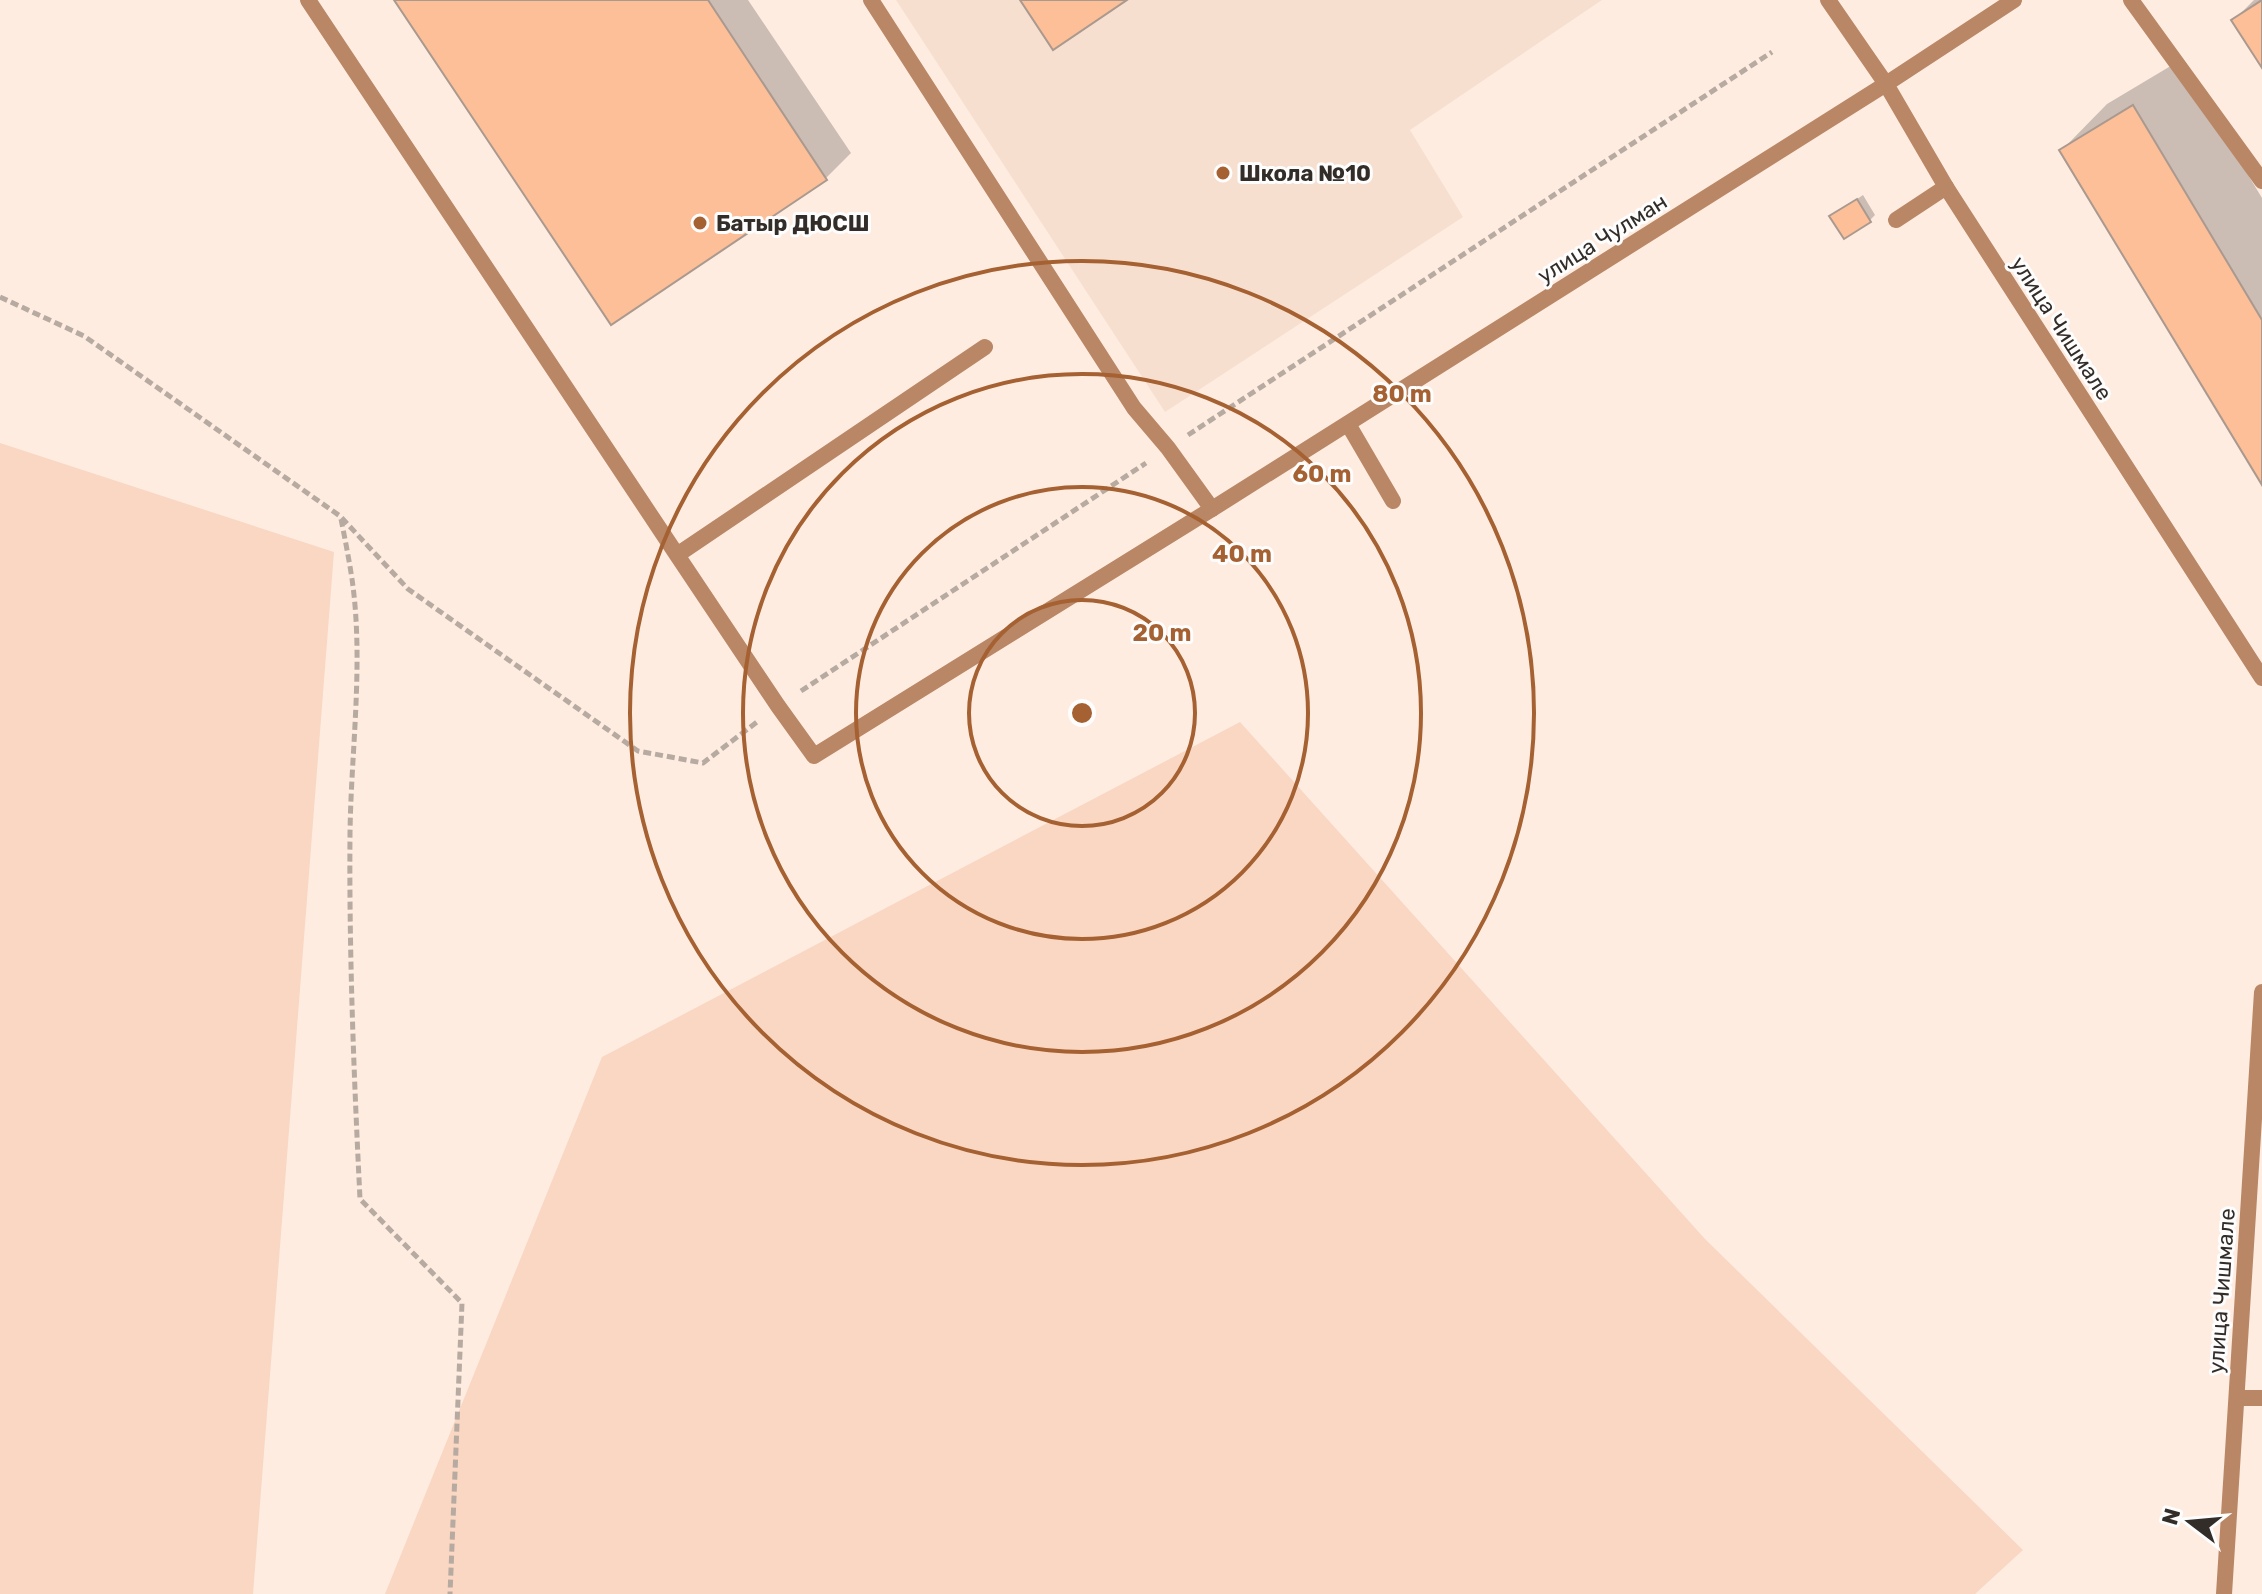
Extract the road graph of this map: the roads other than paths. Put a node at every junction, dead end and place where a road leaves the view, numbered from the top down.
1 (308, 0) edge
2 (871, 0) edge
3 (1828, 0) edge
4 (2014, 0) edge
5 (2131, 0) edge
6 (1886, 84) junction
7 (2262, 181) edge
8 (1946, 187) junction
9 (1896, 220) dead end
10 (985, 347) dead end
11 (1348, 424) junction
12 (1393, 501) dead end
13 (1212, 509) junction
14 (677, 555) junction
15 (2262, 678) edge
16 (2262, 992) edge
17 (2237, 1398) junction
18 (2262, 1398) edge
19 (2224, 1594) edge

1 - 14 street
2 - 13 street
3 - 6 street, улица Чишмале
4 - 6 street, улица Чулман
5 - 7 street
6 - 8 street, улица Чишмале
6 - 11 street, улица Чулман
8 - 9 street
8 - 15 street, улица Чишмале
10 - 14 street
11 - 12 street
11 - 13 street, улица Чулман
13 - 14 street, улица Чулман
16 - 17 street, улица Чишмале
17 - 18 street
17 - 19 street, улица Чишмале

